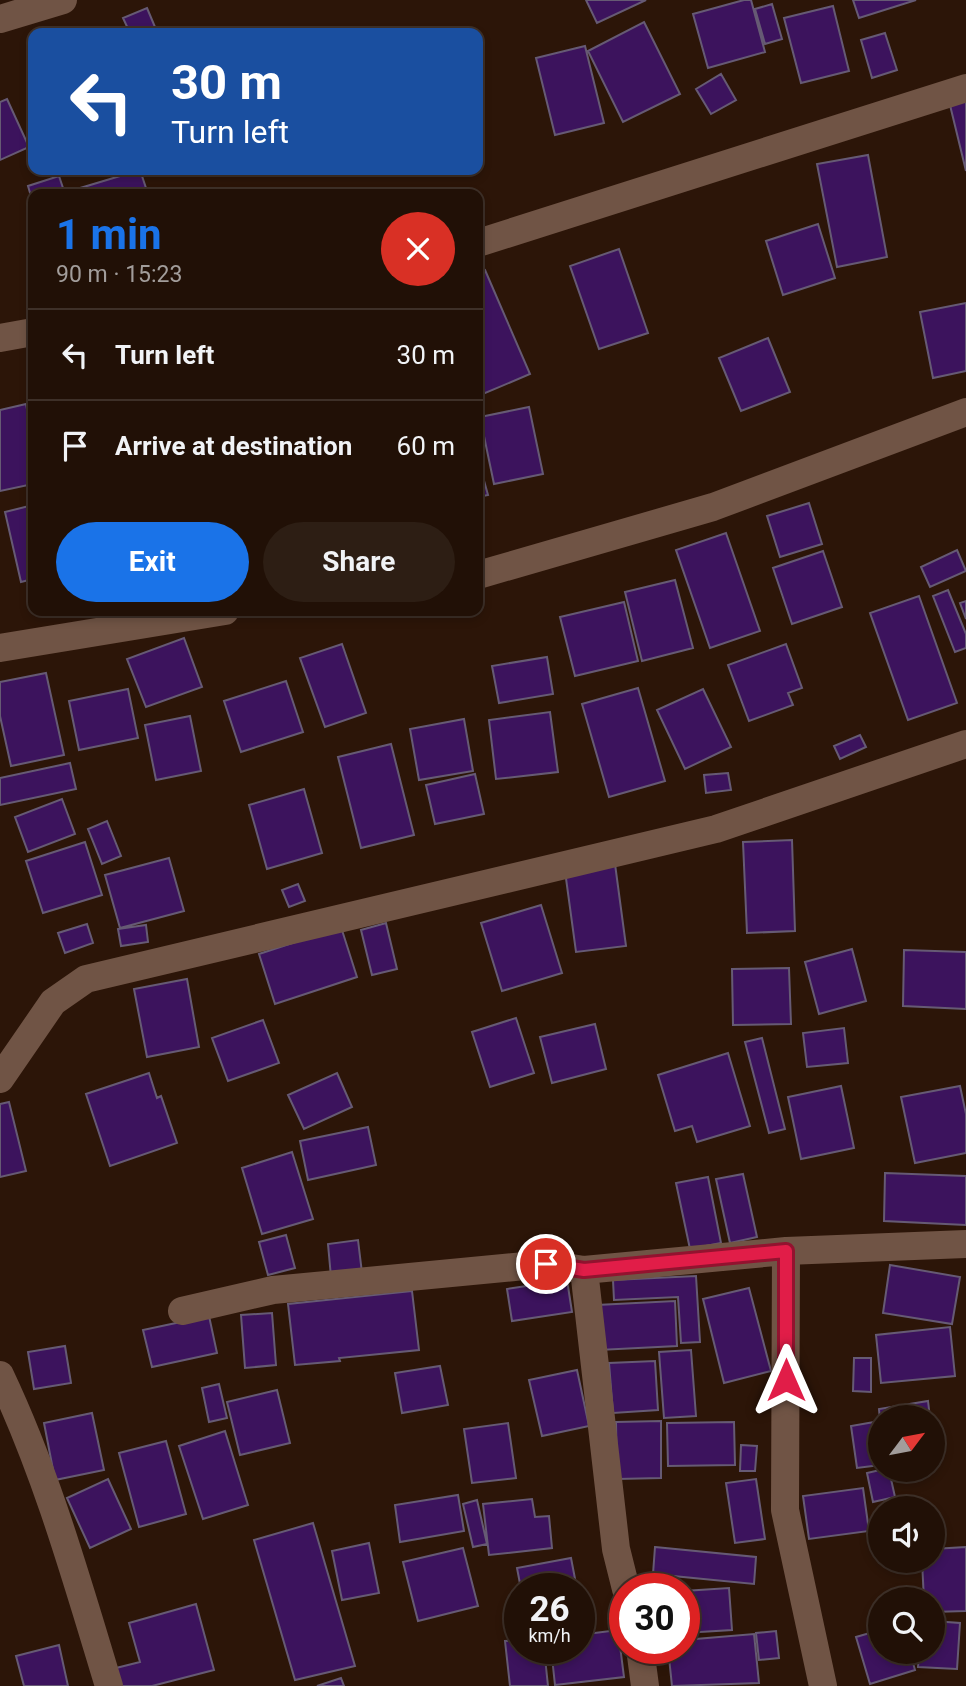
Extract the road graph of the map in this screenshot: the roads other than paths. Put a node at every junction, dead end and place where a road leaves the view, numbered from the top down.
1 (63, 0) edge
2 (0, 19) edge
3 (966, 88) edge
4 (483, 241) edge
5 (28, 333) edge
6 (0, 338) edge
7 (966, 412) edge
8 (483, 574) edge
9 (195, 616) edge
10 (0, 648) edge
11 (966, 744) edge
12 (0, 1079) edge
13 (966, 1244) edge
14 (786, 1251) junction
15 (584, 1270) junction
16 (182, 1311) dead end
17 (0, 1375) edge
18 (622, 1573) edge
19 (642, 1664) edge
20 (109, 1686) edge
21 (645, 1686) edge
22 (823, 1686) edge

1 - 2 street
3 - 4 street
5 - 6 street
7 - 8 street
9 - 10 street
11 - 12 street
13 - 14 street
14 - 15 street
14 - 22 street
15 - 16 street
15 - 18 street
17 - 20 street
19 - 21 street

